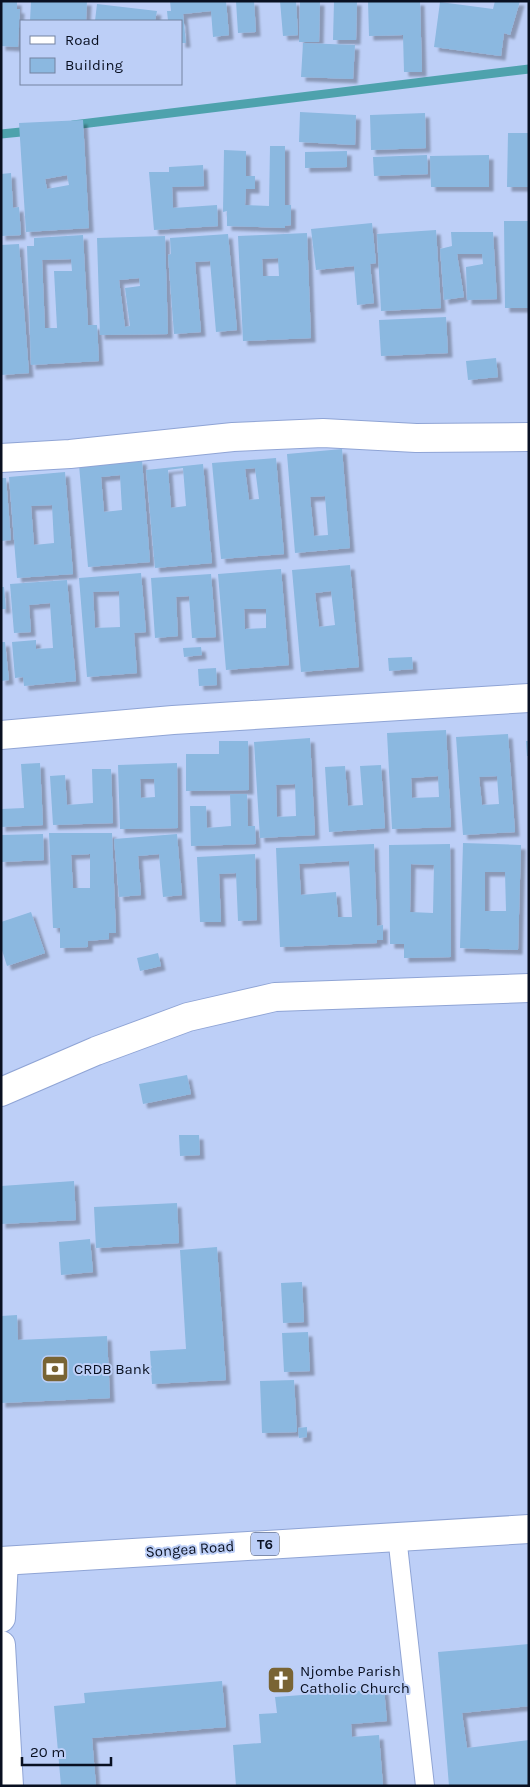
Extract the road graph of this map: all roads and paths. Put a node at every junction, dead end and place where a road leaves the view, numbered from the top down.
1 (529, 437) edge
2 (1, 458) edge
3 (529, 698) edge
4 (1, 735) edge
5 (529, 988) edge
6 (1, 1092) edge
7 (529, 1529) edge
8 (397, 1536) junction
9 (3, 1561) edge
10 (1, 1618) edge
11 (1, 1645) edge
12 (9, 1786) edge
13 (425, 1786) edge

1 - 2 main road
3 - 4 main road
5 - 6 main road
7 - 8 main road, Songea Road / T6
8 - 9 main road, Songea Road / T6
8 - 13 lane
9 - 10 main road
11 - 12 main road

